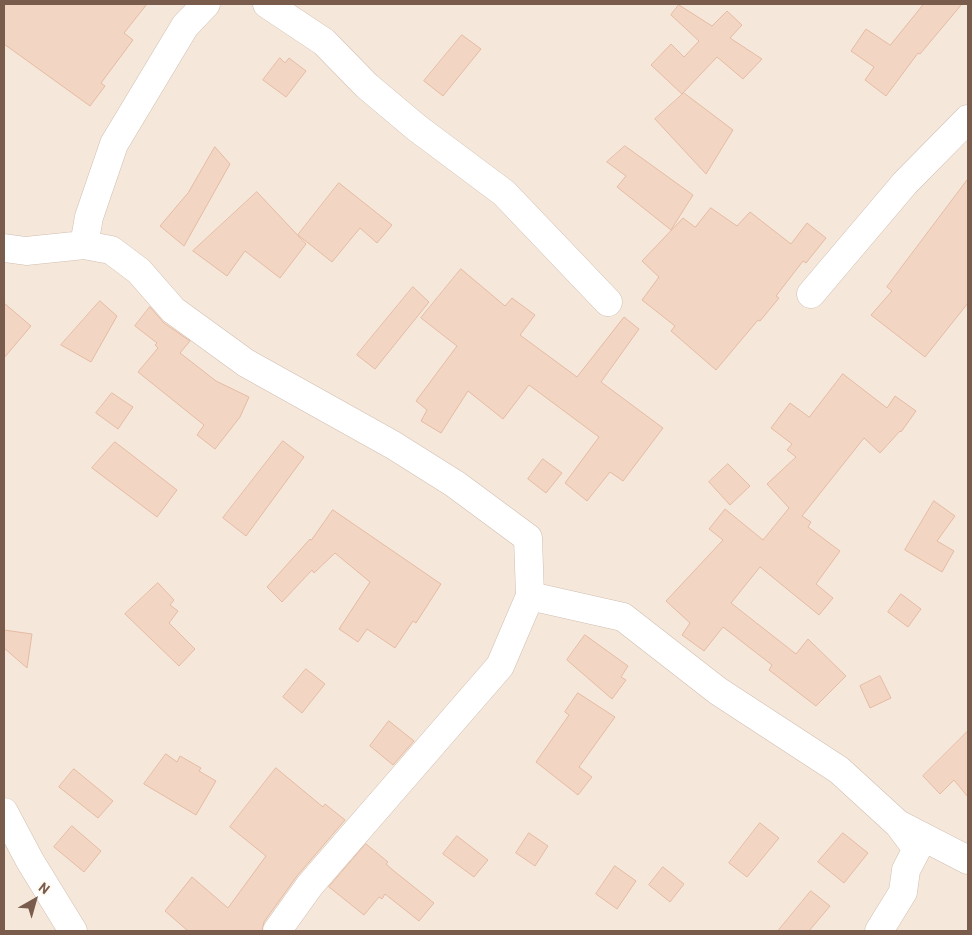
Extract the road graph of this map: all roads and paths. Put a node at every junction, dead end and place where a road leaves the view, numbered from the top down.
1 (206, 4) edge
2 (267, 4) edge
3 (968, 118) edge
4 (84, 246) junction
5 (4, 248) edge
6 (812, 294) dead end
7 (608, 302) dead end
8 (530, 596) junction
9 (4, 812) edge
10 (898, 824) junction
11 (968, 860) edge
12 (73, 931) edge
13 (277, 931) edge
14 (879, 931) edge

1 - 4 street
2 - 7 street
3 - 6 street
4 - 5 street
4 - 8 street
8 - 10 street
8 - 13 street
9 - 12 street
10 - 11 street
10 - 14 street

